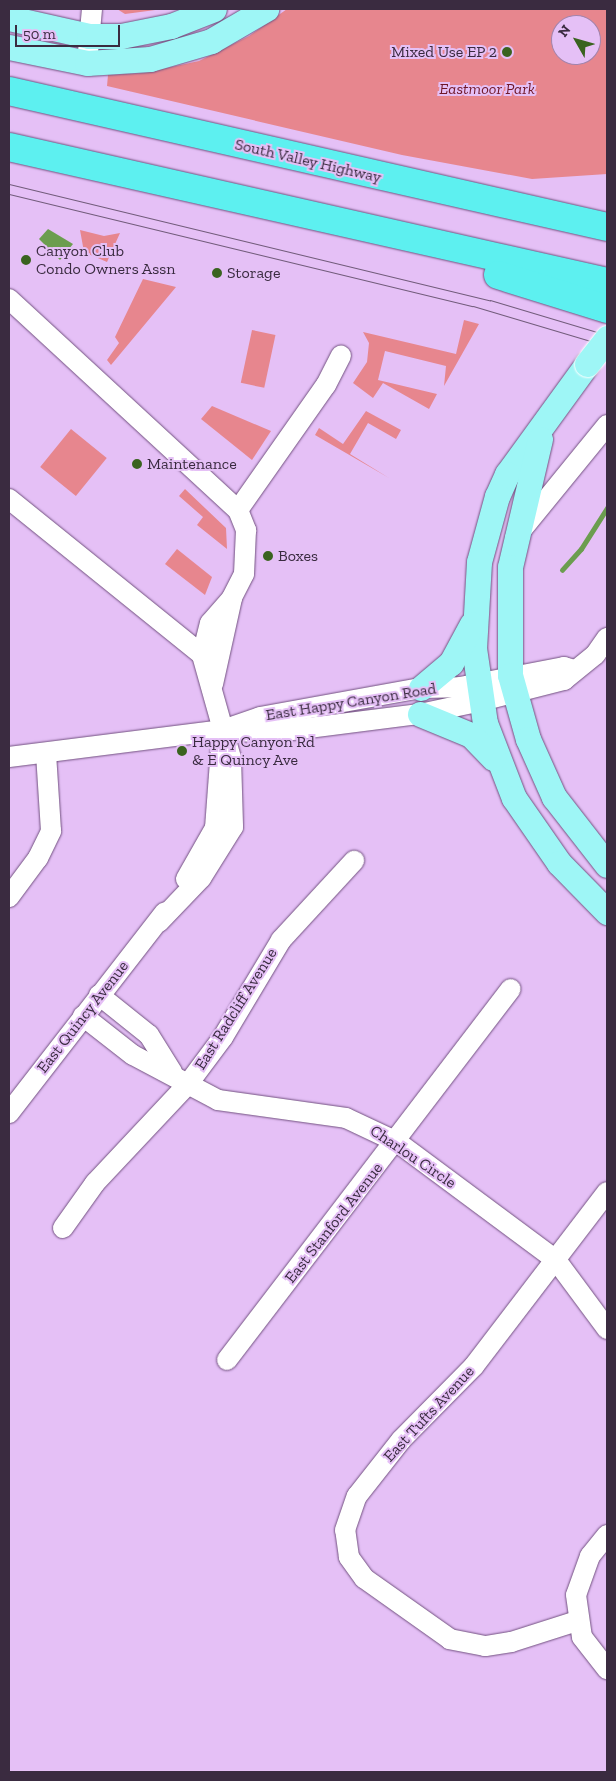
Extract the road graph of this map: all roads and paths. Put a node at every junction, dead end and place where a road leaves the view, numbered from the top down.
1 (92, 9) edge
2 (214, 9) edge
3 (266, 9) edge
4 (9, 18) edge
5 (89, 36) junction
6 (9, 47) edge
7 (87, 63) junction
8 (9, 91) edge
9 (9, 147) edge
10 (291, 214) junction
11 (607, 227) edge
12 (607, 282) edge
13 (9, 298) edge
14 (607, 309) edge
15 (607, 338) edge
16 (341, 356) dead end
17 (607, 424) edge
18 (543, 429) junction
19 (9, 499) edge
20 (238, 510) junction
21 (514, 540) junction
22 (232, 598) junction
23 (474, 617) junction
24 (607, 638) edge
25 (202, 655) junction
26 (213, 684) junction
27 (511, 684) junction
28 (421, 688) junction
29 (479, 692) junction
30 (420, 714) junction
31 (223, 730) junction
32 (46, 753) junction
33 (9, 757) edge
34 (500, 768) junction
35 (354, 861) dead end
36 (607, 865) edge
37 (9, 897) edge
38 (607, 912) edge
39 (511, 989) dead end
40 (99, 996) junction
41 (83, 1016) junction
42 (172, 1072) junction
43 (188, 1084) junction
44 (9, 1113) edge
45 (397, 1142) junction
46 (607, 1192) edge
47 (63, 1228) dead end
48 (556, 1260) junction
49 (607, 1329) edge
50 (227, 1360) dead end
51 (607, 1535) edge
52 (577, 1621) junction
53 (607, 1669) edge

1 - 5 street
2 - 5 main road
3 - 7 main road
4 - 5 main road
5 - 7 street
6 - 7 main road
8 - 11 highway, South Valley Highway
9 - 10 highway
10 - 12 highway
10 - 14 highway
13 - 20 street
15 - 18 main road, bridge
16 - 20 street
17 - 21 street
18 - 21 main road
18 - 23 main road
19 - 25 street
20 - 22 street
21 - 27 main road
22 - 25 street
22 - 26 street
23 - 28 main road
23 - 29 main road
24 - 27 street, East Happy Canyon Road
25 - 26 street
26 - 31 street
27 - 29 street, East Happy Canyon Road
27 - 36 main road
28 - 29 street, East Happy Canyon Road
28 - 31 street, East Happy Canyon Road
29 - 30 street, East Happy Canyon Road
29 - 34 main road
30 - 31 street, East Happy Canyon Road
30 - 34 main road
31 - 32 street, East Happy Canyon Road
31 - 40 street, East Quincy Avenue
32 - 33 street, East Happy Canyon Road
32 - 37 street
34 - 38 main road
35 - 43 street, East Radcliff Avenue
39 - 45 street, East Stanford Avenue
40 - 41 street, East Quincy Avenue
40 - 42 street, Charlou Circle
41 - 42 street, Charlou Circle
41 - 44 street, East Quincy Avenue
42 - 43 street, Charlou Circle
43 - 45 street, Charlou Circle
43 - 47 street, East Radcliff Avenue
45 - 48 street, Charlou Circle
45 - 50 street, East Stanford Avenue
46 - 48 street, East Tufts Avenue
48 - 49 street, Charlou Circle
48 - 52 street, East Tufts Avenue
51 - 52 street
52 - 53 street

